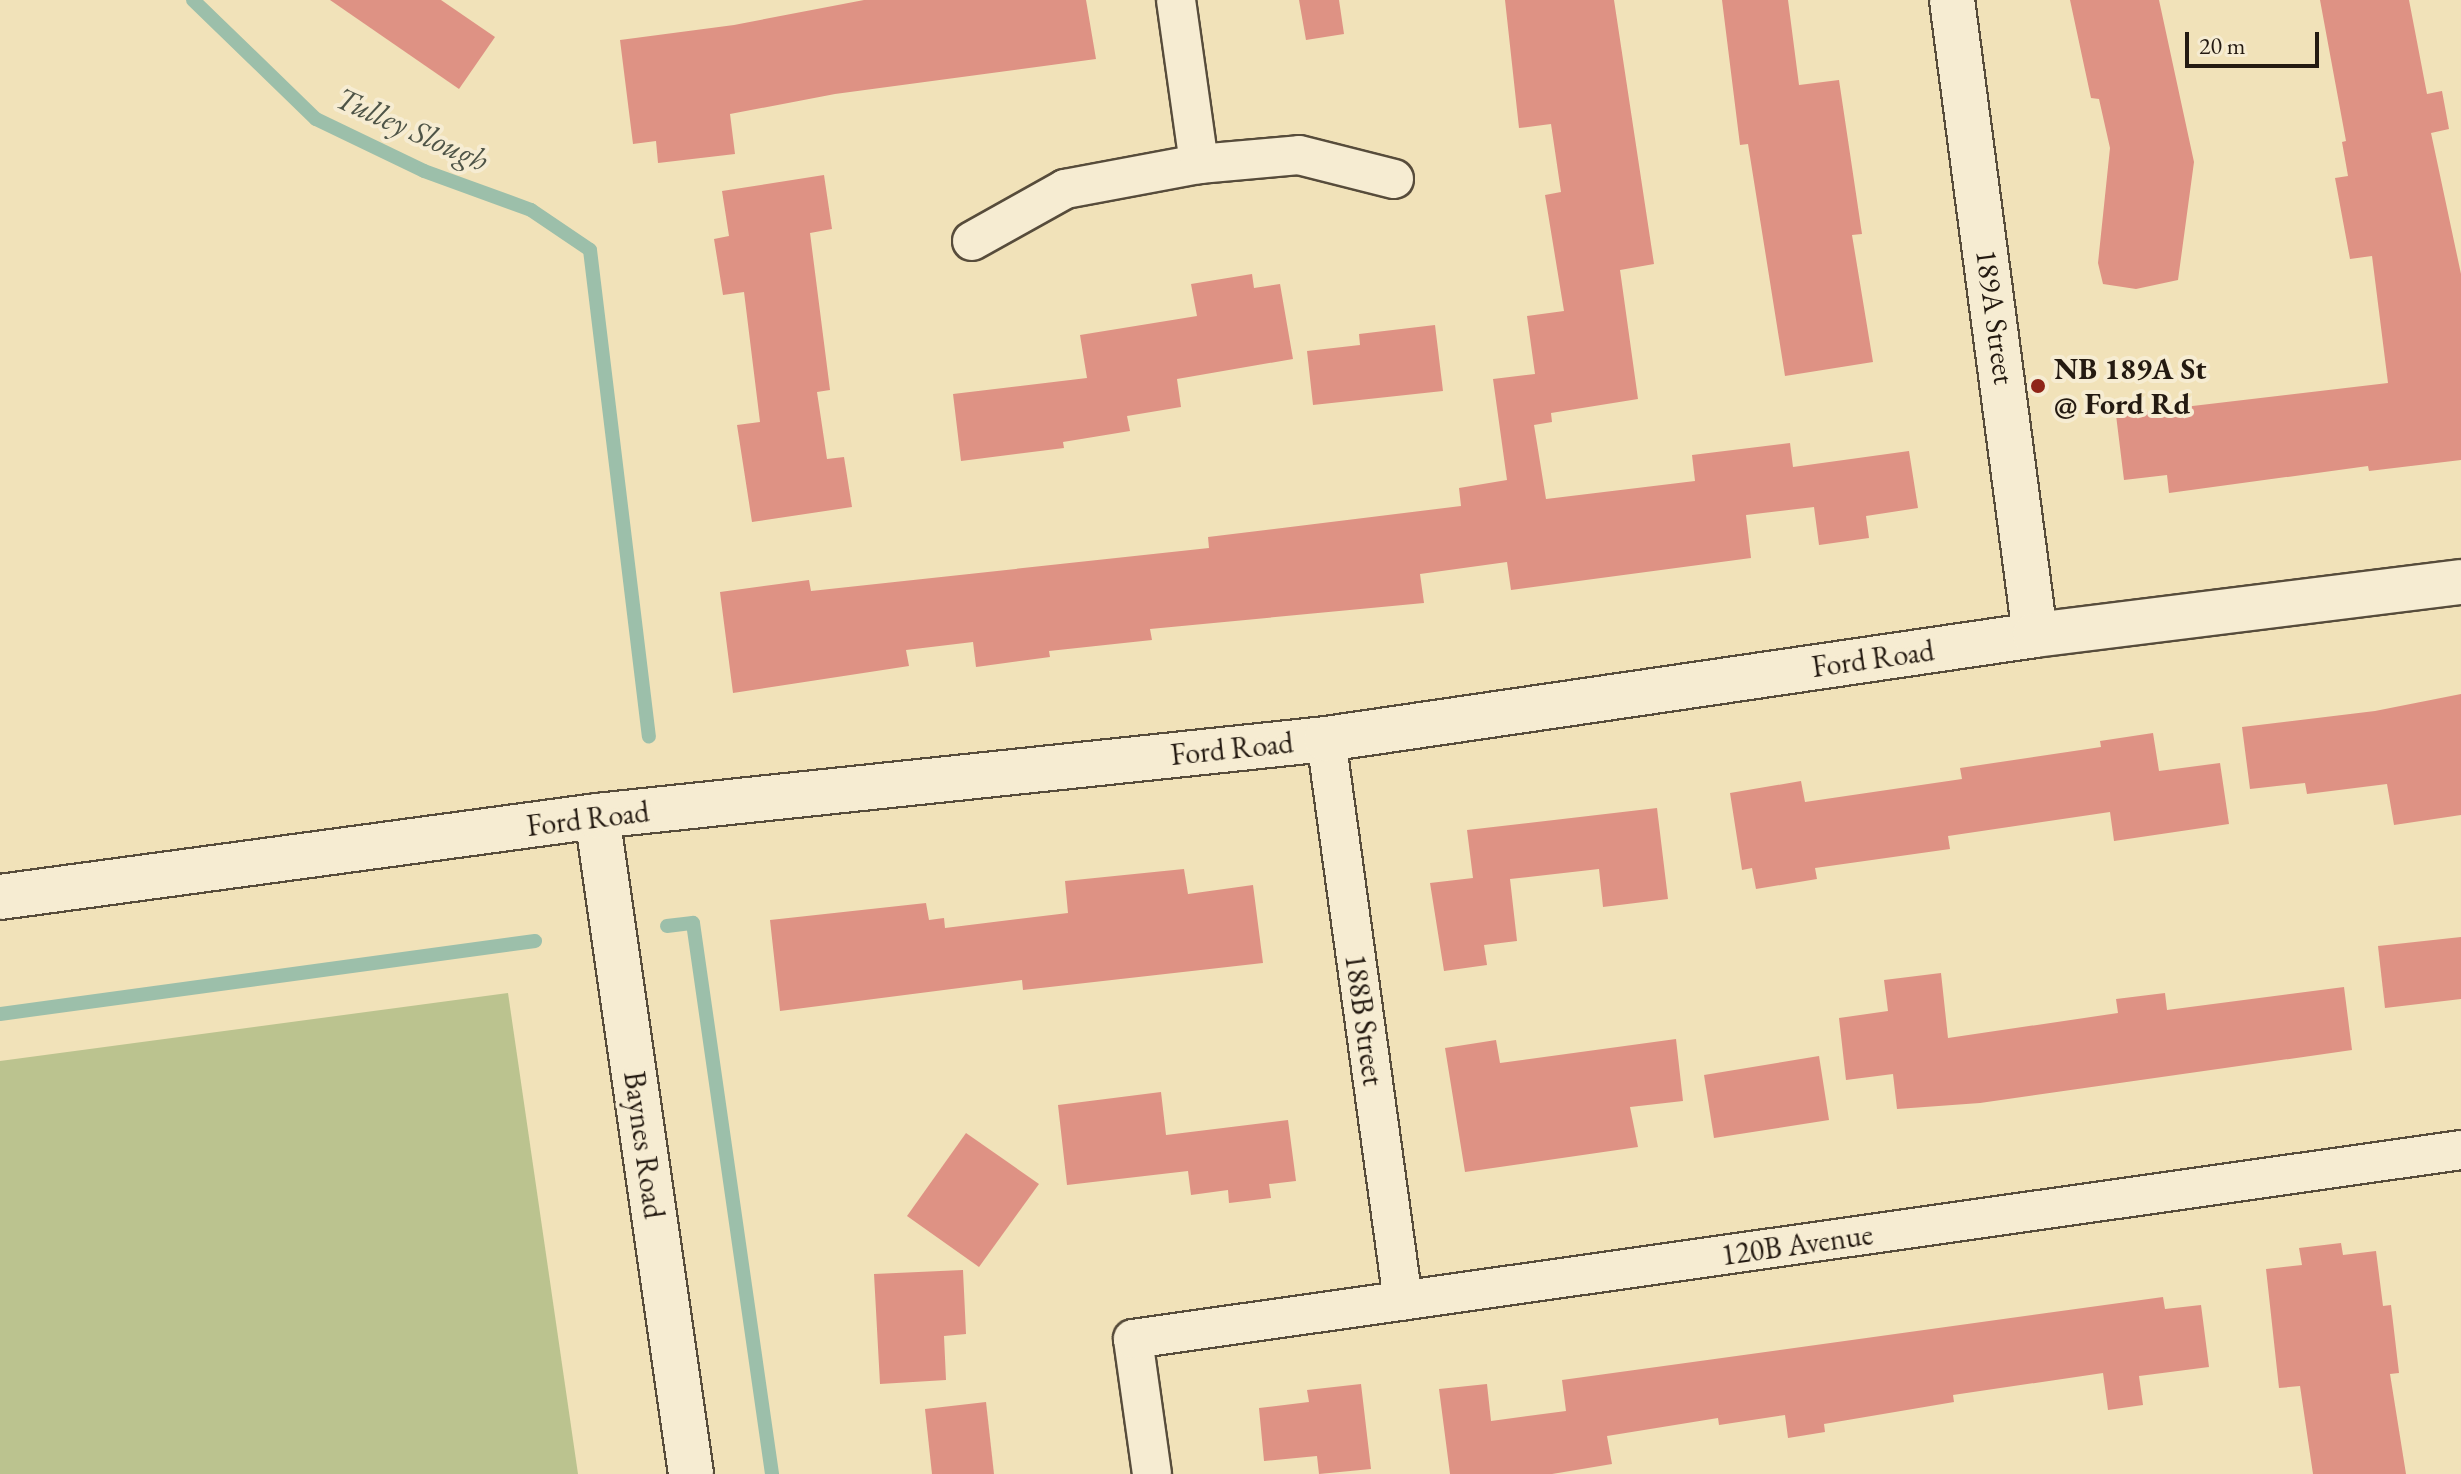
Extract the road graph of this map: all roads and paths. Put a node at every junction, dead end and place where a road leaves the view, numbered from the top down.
1 (1176, 0) edge
2 (1952, 0) edge
3 (1199, 164) junction
4 (1394, 179) dead end
5 (972, 241) dead end
6 (2461, 582) edge
7 (2035, 635) junction
8 (1326, 739) junction
9 (597, 816) junction
10 (0, 897) edge
11 (2461, 1150) edge
12 (1403, 1301) junction
13 (691, 1474) edge
14 (1152, 1474) edge

1 - 3 street
2 - 7 main road, 189A Street
3 - 4 street
3 - 5 street
6 - 7 main road, Ford Road
7 - 8 main road, Ford Road
8 - 9 main road, Ford Road
8 - 12 street, 188B Street
9 - 10 main road, Ford Road
9 - 13 main road, Baynes Road
11 - 12 street, 120B Avenue
12 - 14 street, 120B Avenue

